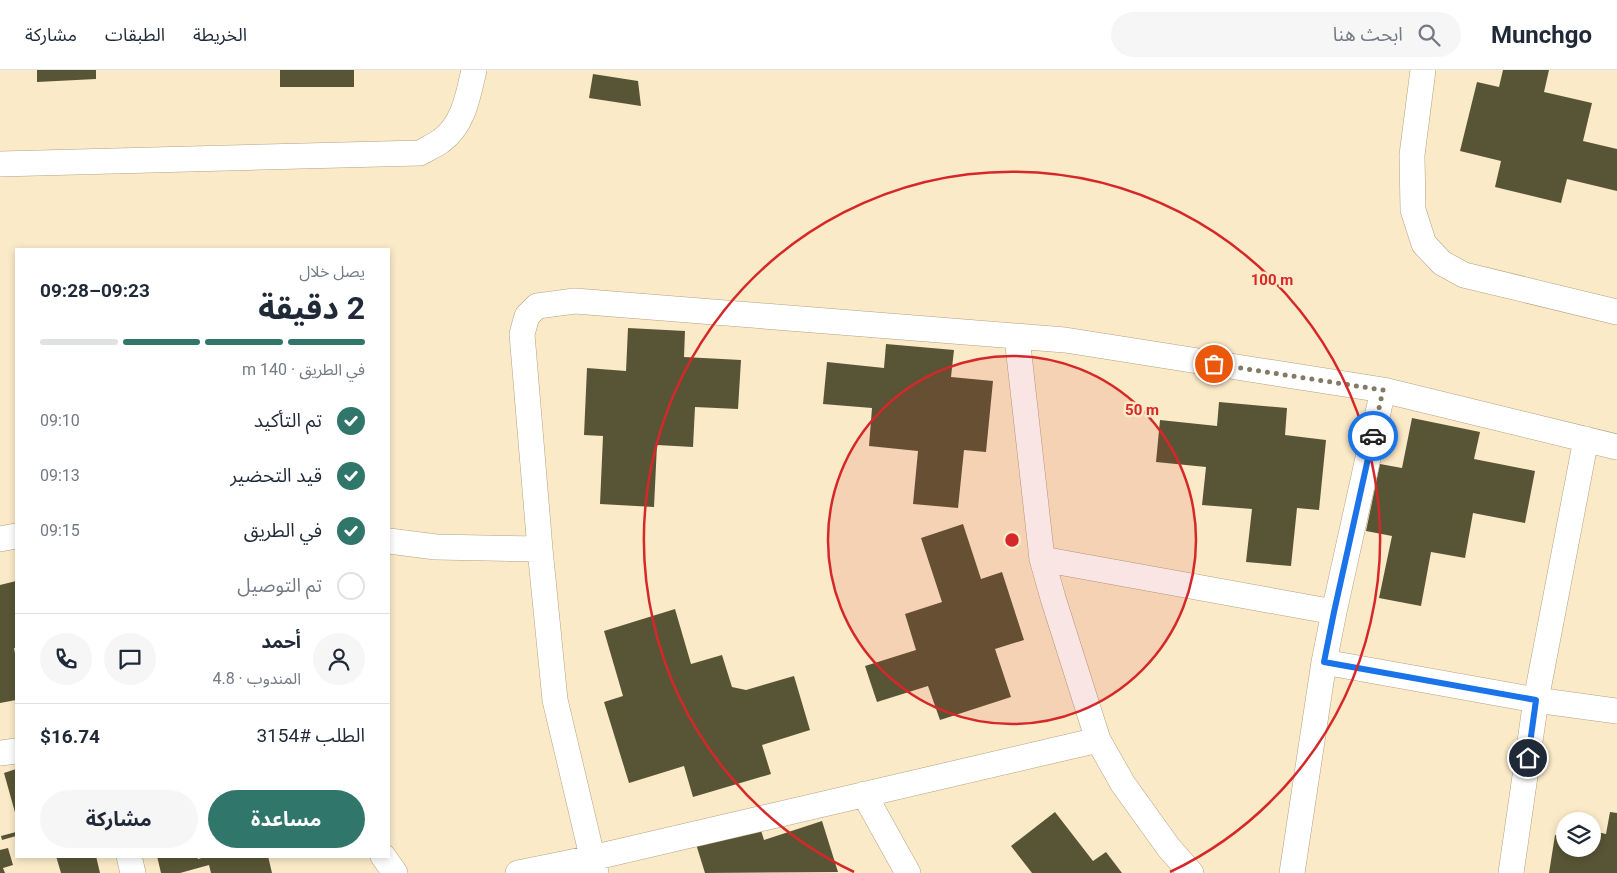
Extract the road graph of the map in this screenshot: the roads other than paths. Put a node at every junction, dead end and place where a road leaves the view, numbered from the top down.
1 (474, 70) edge
2 (1423, 70) edge
3 (0, 164) edge
4 (1617, 312) edge
5 (1018, 337) junction
6 (1383, 390) junction
7 (1586, 439) junction
8 (1617, 447) edge
9 (15, 536) edge
10 (0, 539) edge
11 (390, 541) edge
12 (540, 549) junction
13 (1042, 559) junction
14 (1334, 612) junction
15 (1324, 662) junction
16 (1536, 700) junction
17 (1617, 711) edge
18 (1098, 740) junction
19 (15, 751) edge
20 (0, 753) edge
21 (864, 794) junction
22 (130, 858) edge
23 (385, 858) edge
24 (594, 865) edge
25 (134, 873) edge
26 (396, 873) edge
27 (518, 873) edge
28 (908, 873) edge
29 (1191, 873) edge
30 (1292, 873) edge
31 (1511, 873) edge

1 - 3 street
2 - 4 street
5 - 6 street
5 - 12 street
5 - 13 street
6 - 7 street
6 - 14 street
7 - 8 street
7 - 16 street
9 - 10 street
11 - 12 street
12 - 24 street
13 - 14 street
13 - 18 street
14 - 15 street
15 - 16 street
15 - 30 street
16 - 17 street
16 - 31 street
18 - 21 street
18 - 29 street
19 - 20 street
21 - 24 street
21 - 28 street
22 - 25 street
23 - 26 street
24 - 27 street

